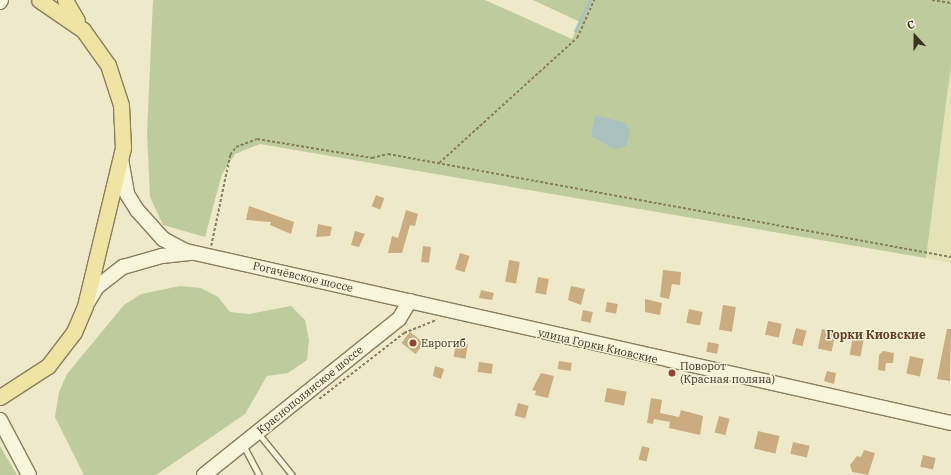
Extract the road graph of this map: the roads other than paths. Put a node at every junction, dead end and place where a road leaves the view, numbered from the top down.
1 (39, 0) edge
2 (65, 0) edge
3 (83, 30) junction
4 (121, 158) junction
5 (203, 254) junction
6 (410, 302) junction
7 (85, 306) junction
8 (0, 397) edge
9 (0, 420) edge
10 (951, 423) edge
11 (257, 432) junction
12 (243, 444) junction
13 (29, 475) edge
14 (204, 475) edge
15 (259, 475) edge
16 (292, 475) edge

1 - 3 main road, Рогачёвское шоссе
2 - 3 main road
3 - 4 main road, Рогачёвское шоссе
4 - 5 main road, Рогачёвское шоссе
4 - 7 main road, Рогачёвское шоссе
5 - 6 main road, Рогачёвское шоссе
5 - 7 main road, Рогачёвское шоссе
6 - 10 main road, улица Горки Киовские
6 - 11 main road, Краснополянское шоссе
7 - 8 main road, Рогачёвское шоссе
9 - 13 main road
11 - 12 main road, Краснополянское шоссе
11 - 16 lane
12 - 14 main road, Краснополянское шоссе
12 - 15 lane

